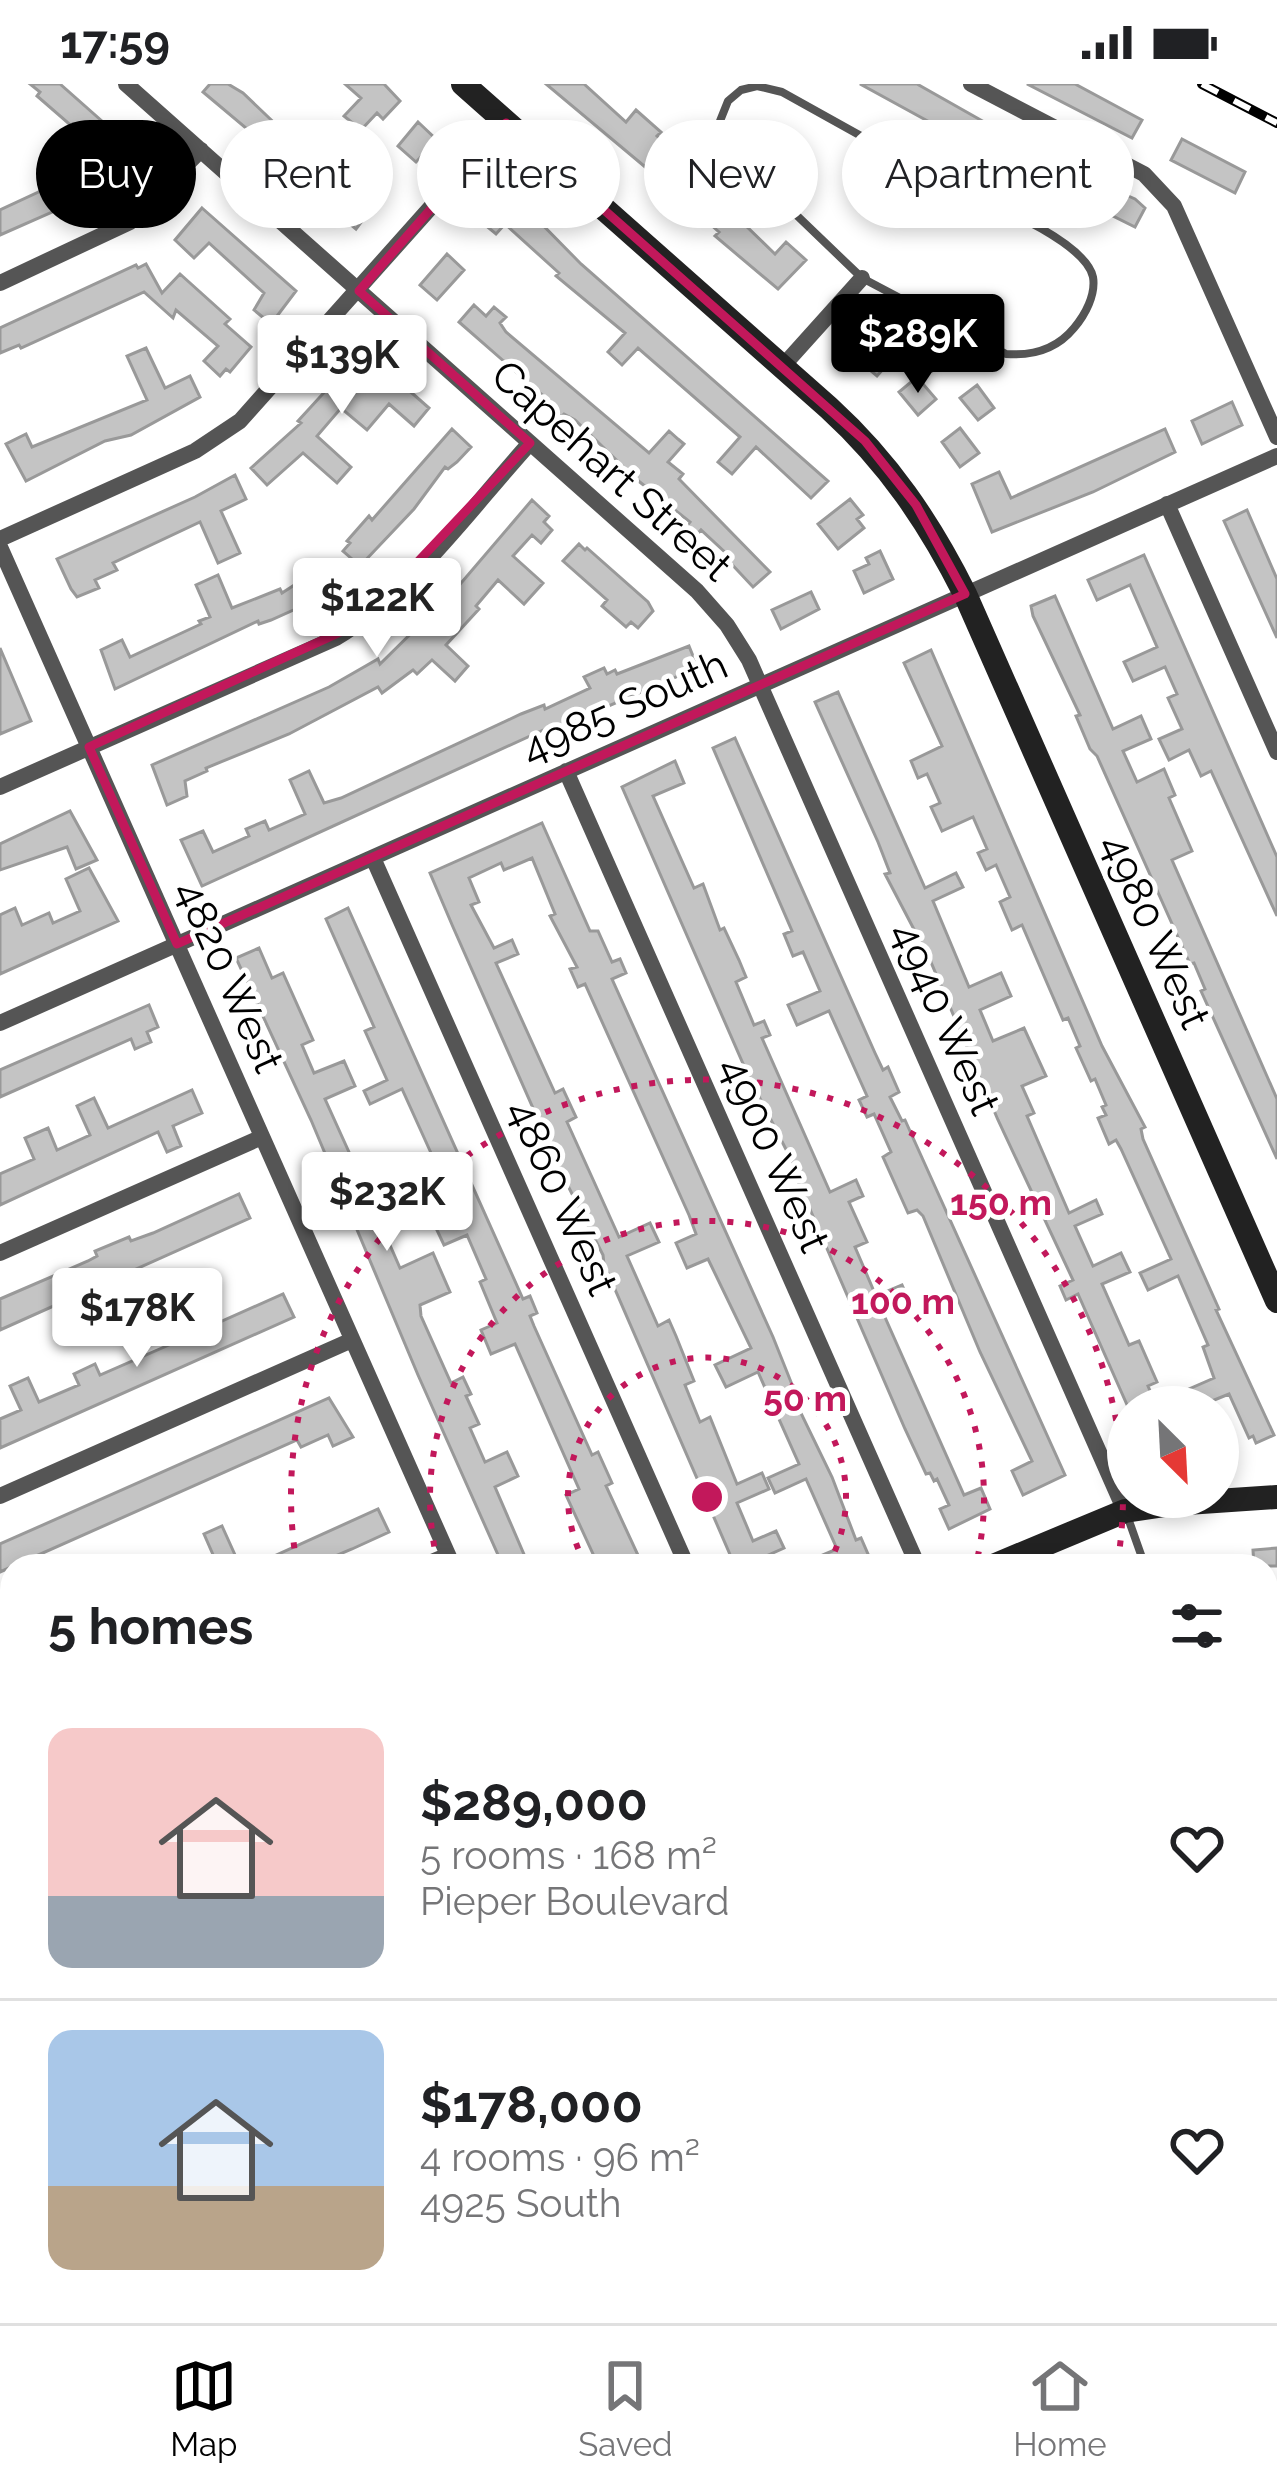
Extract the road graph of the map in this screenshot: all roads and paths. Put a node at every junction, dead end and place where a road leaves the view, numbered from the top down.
1 (126, 84) edge
2 (463, 84) edge
3 (971, 84) edge
4 (503, 120) edge
5 (842, 125) edge
6 (202, 150) junction
7 (417, 224) edge
8 (620, 224) edge
9 (1037, 228) edge
10 (862, 278) junction
11 (0, 283) edge
12 (358, 291) junction
13 (782, 367) junction
14 (1277, 437) edge
15 (530, 443) junction
16 (1277, 456) edge
17 (1167, 504) junction
18 (0, 543) edge
19 (964, 594) junction
20 (760, 686) junction
21 (89, 747) junction
22 (1277, 752) edge
23 (566, 771) junction
24 (0, 787) edge
25 (373, 857) junction
26 (177, 944) junction
27 (0, 1022) edge
28 (262, 1137) junction
29 (0, 1253) edge
30 (1277, 1300) edge
31 (352, 1340) junction
32 (1107, 1470) edge
33 (0, 1496) edge
34 (1277, 1498) edge
35 (1239, 1500) edge
36 (1108, 1518) edge
37 (1128, 1518) edge
38 (447, 1554) edge
39 (682, 1554) edge
40 (913, 1554) edge
41 (1022, 1554) edge
42 (1141, 1554) edge

1 - 6 street, Capehart Street
2 - 4 street, 4980 West
3 - 14 street
5 - 10 lane
6 - 11 street
6 - 12 street, Capehart Street
7 - 12 street
8 - 13 street, 4980 West
9 - 10 lane
10 - 13 street
12 - 15 street, Capehart Street
12 - 18 street
13 - 19 street, 4980 West
15 - 20 street, Capehart Street
15 - 21 street
16 - 17 street, 4985 South
17 - 19 street, 4985 South
17 - 22 street
18 - 21 street, 4820 West
19 - 20 street, 4985 South
19 - 30 street, 4980 West
20 - 23 street, 4985 South
20 - 32 street, 4940 West
21 - 24 street
21 - 26 street, 4820 West
23 - 25 street, 4985 South
23 - 40 street, 4900 West
25 - 26 street, 4985 South
25 - 39 street, 4860 West
26 - 27 street, 4985 South
26 - 28 street, 4820 West
28 - 29 street
28 - 31 street, 4820 West
31 - 33 street
31 - 38 street, 4820 West
34 - 35 street
36 - 41 street
37 - 42 lane

